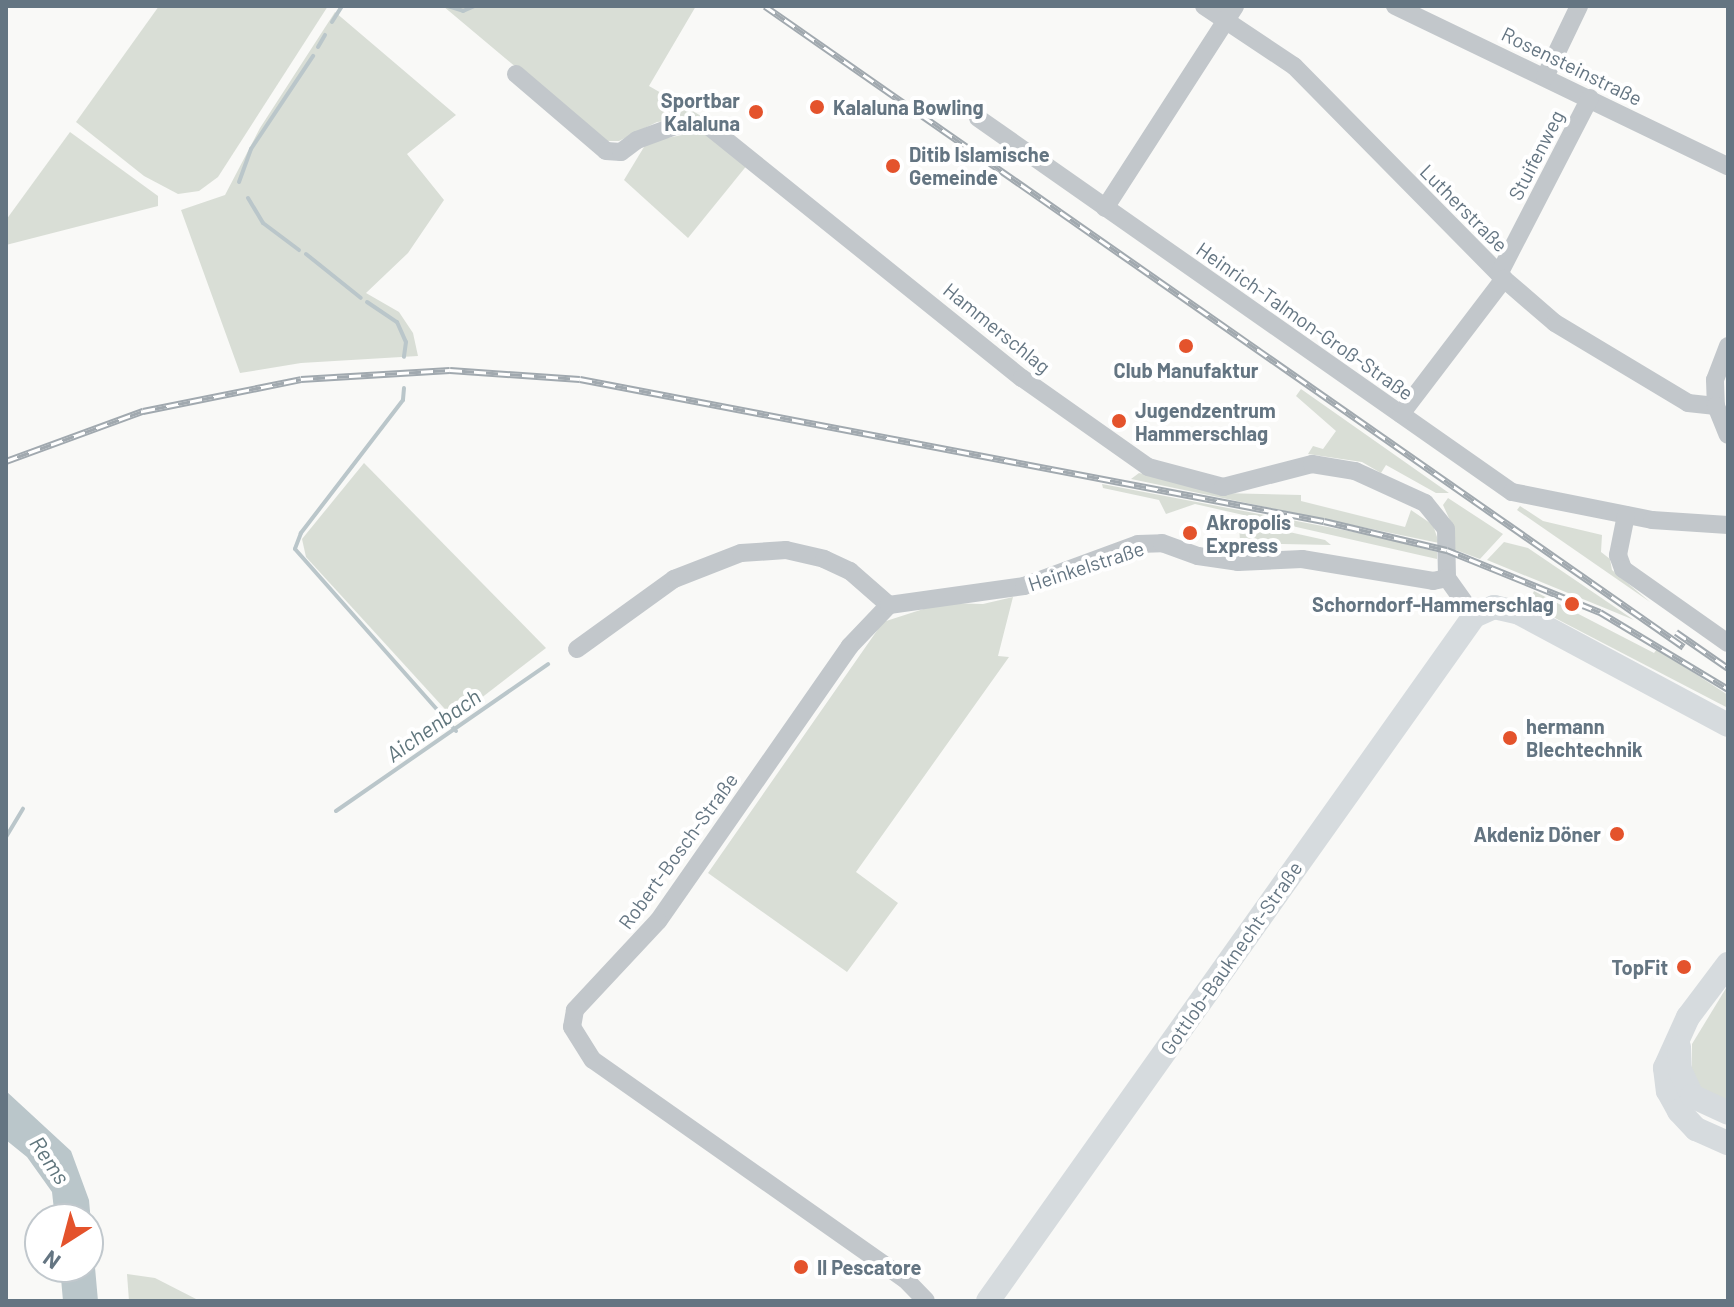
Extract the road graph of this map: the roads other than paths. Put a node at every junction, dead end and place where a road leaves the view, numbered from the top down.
1 (1204, 6) edge
2 (1395, 6) edge
3 (1579, 6) edge
4 (1231, 13) edge
5 (516, 74) dead end
6 (1545, 77) junction
7 (1590, 98) junction
8 (978, 118) dead end
9 (1728, 166) edge
10 (1105, 208) junction
11 (1501, 277) junction
12 (1728, 346) edge
13 (1716, 406) junction
14 (1401, 414) junction
15 (1728, 435) edge
16 (1626, 515) junction
17 (1728, 525) edge
18 (1447, 578) junction
19 (889, 605) junction
20 (1474, 616) junction
21 (1728, 643) edge
22 (577, 649) dead end
23 (1728, 725) edge
24 (1728, 964) edge
25 (1679, 1037) junction
26 (1726, 1115) edge
27 (1728, 1143) edge
28 (926, 1301) edge
29 (988, 1301) edge

1 - 4 street, Lutherstraße
2 - 6 street, Rosensteinstraße
3 - 6 street, Stuifenweg
4 - 10 street
4 - 11 street, Lutherstraße
5 - 18 street, Hammerschlag
6 - 7 street, Rosensteinstraße
7 - 9 street, Rosensteinstraße
7 - 11 street, Stuifenweg
8 - 10 street, Heinrich-Talmon-Groß-Straße
10 - 14 street, Heinrich-Talmon-Groß-Straße
11 - 13 street, Lutherstraße
11 - 14 street, Stuifenweg
12 - 13 street
13 - 15 street
14 - 16 street, Heinrich-Talmon-Groß-Straße
16 - 17 street, Heinrich-Talmon-Groß-Straße
16 - 21 street
18 - 19 street, Heinkelstraße
18 - 20 street
19 - 22 street
19 - 28 street, Robert-Bosch-Straße
20 - 23 street
20 - 29 street, Gottlob-Bauknecht-Straße
24 - 25 street
25 - 26 street
25 - 27 street

